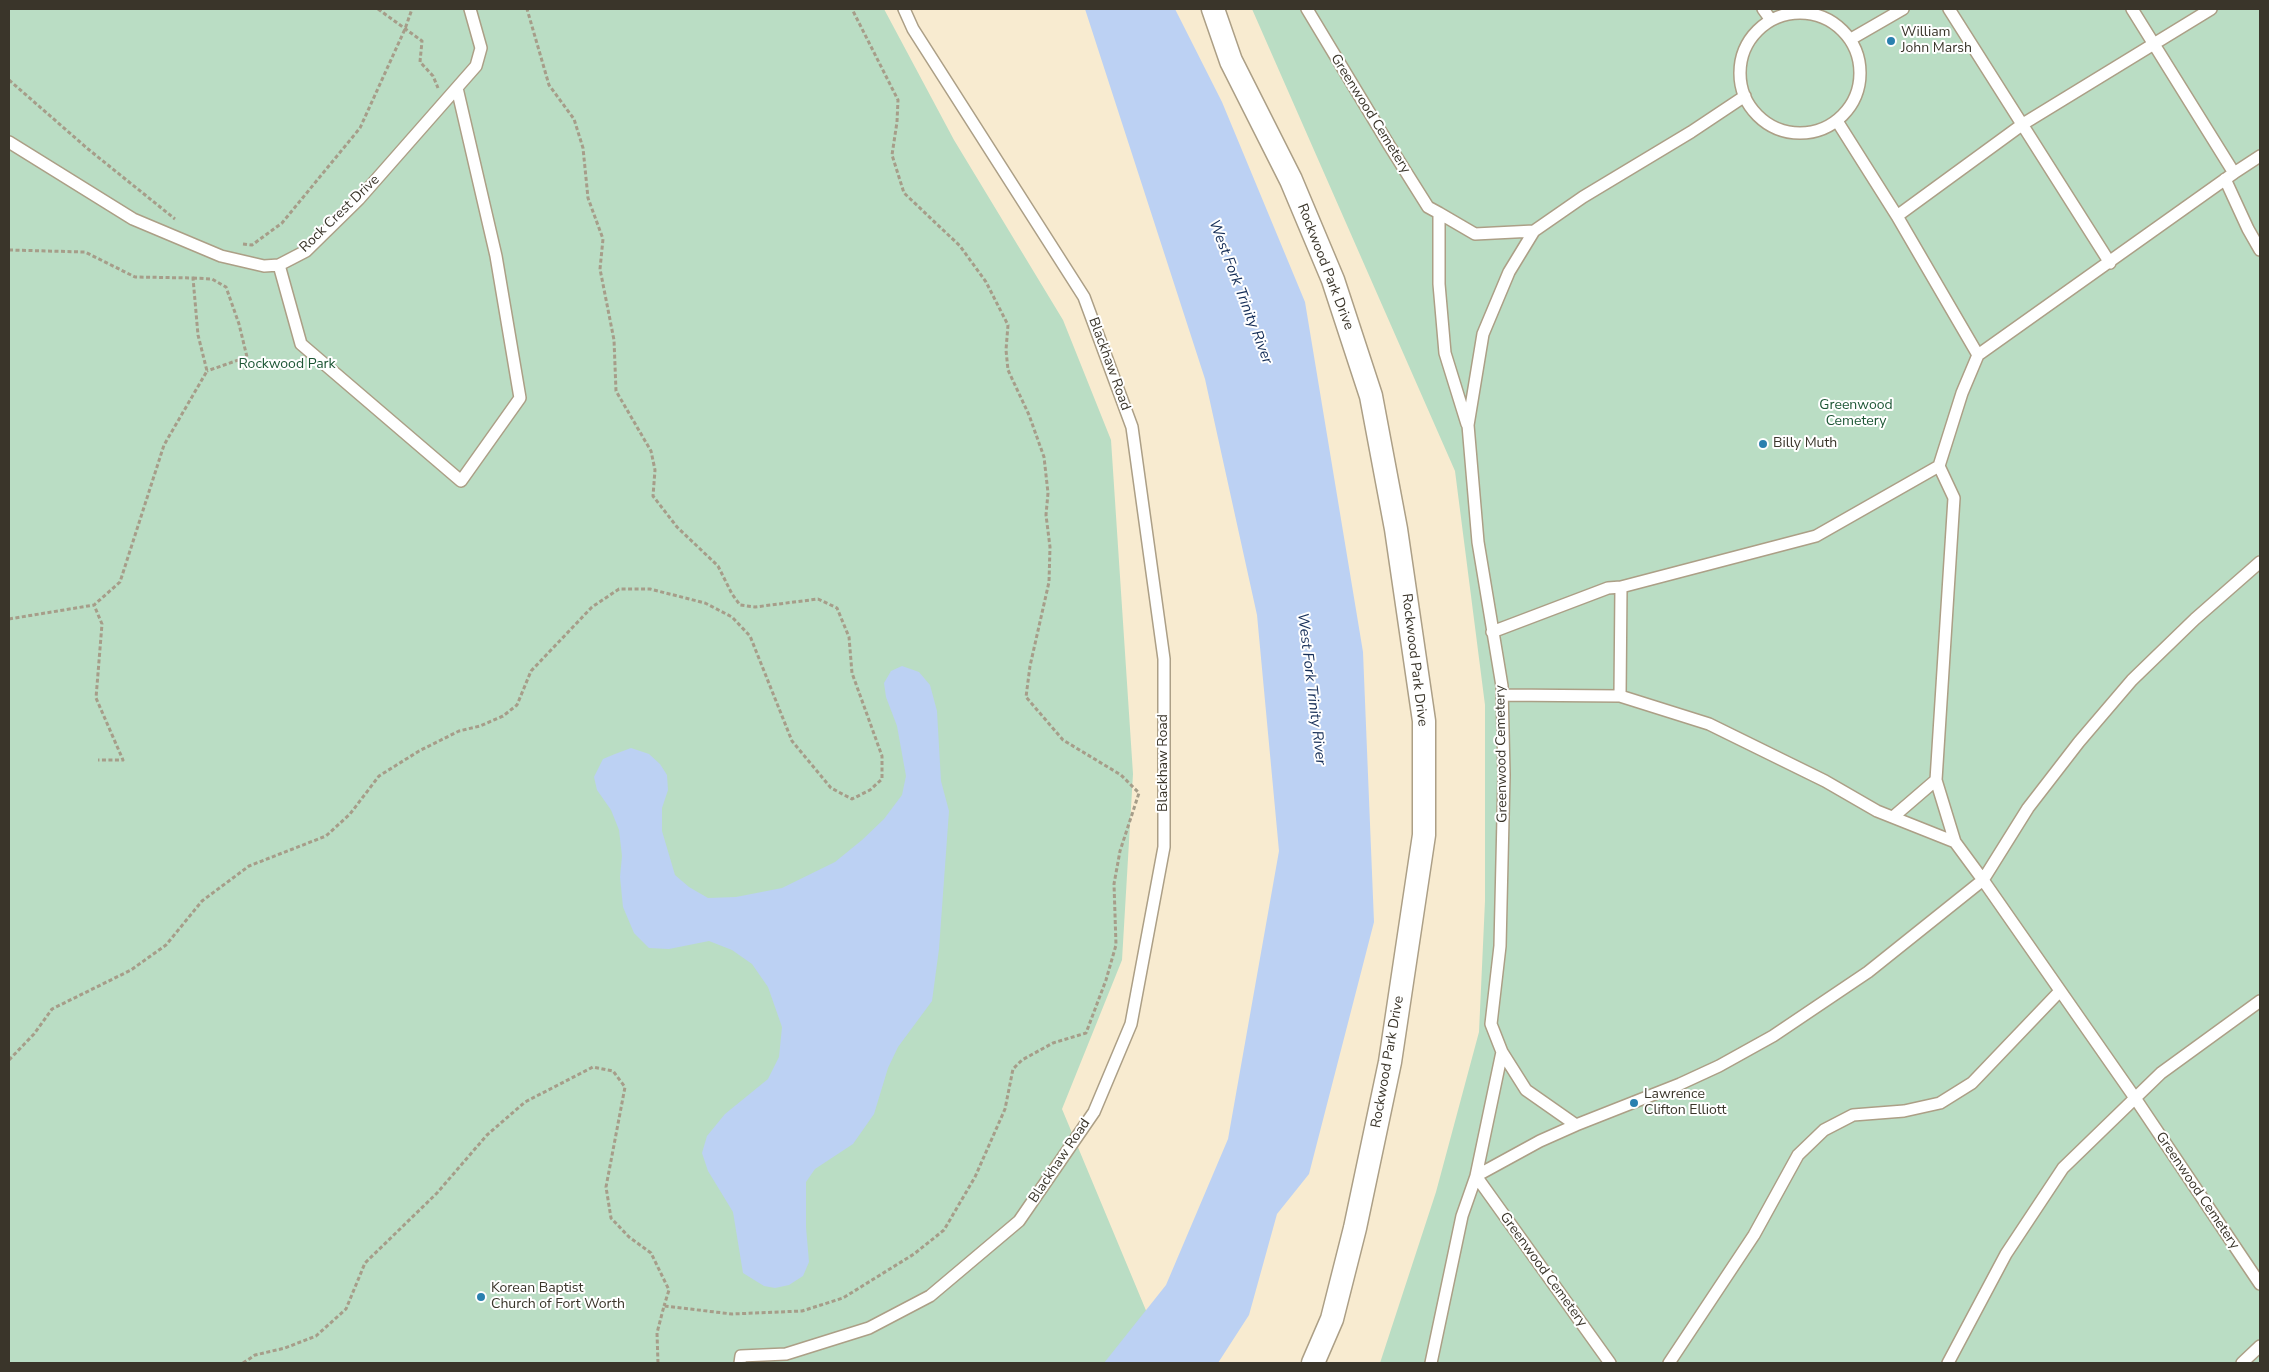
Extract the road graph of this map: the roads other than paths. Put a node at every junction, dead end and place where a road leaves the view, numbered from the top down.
1 (470, 9) edge
2 (904, 9) edge
3 (1213, 9) edge
4 (1308, 9) edge
5 (1763, 9) edge
6 (1903, 9) edge
7 (1949, 9) edge
8 (2132, 9) edge
9 (2211, 9) edge
10 (1770, 20) junction
11 (1851, 39) junction
12 (2153, 44) junction
13 (457, 88) junction
14 (1745, 96) junction
15 (1837, 121) junction
16 (2023, 124) junction
17 (9, 142) edge
18 (2260, 156) edge
19 (2230, 176) junction
20 (1439, 213) junction
21 (1898, 216) junction
22 (1534, 232) junction
23 (2260, 250) edge
24 (2110, 263) junction
25 (279, 265) junction
26 (1978, 355) junction
27 (1468, 425) junction
28 (1939, 466) junction
29 (2260, 562) edge
30 (1621, 587) junction
31 (1492, 632) junction
32 (1502, 695) junction
33 (1620, 696) junction
34 (1936, 780) junction
35 (1893, 817) junction
36 (1955, 842) junction
37 (1982, 880) junction
38 (2060, 991) junction
39 (2260, 1001) edge
40 (1502, 1052) junction
41 (2134, 1098) junction
42 (1576, 1125) junction
43 (1476, 1176) junction
44 (2260, 1284) edge
45 (2260, 1346) edge
46 (740, 1363) edge
47 (1313, 1363) edge
48 (1431, 1363) edge
49 (1610, 1363) edge
50 (1669, 1363) edge
51 (1948, 1363) edge
52 (2242, 1363) edge

1 - 13 lane, Rock Crest Drive
2 - 46 lane, Blackhaw Road
3 - 47 street, Rockwood Park Drive
4 - 20 lane, Greenwood Cemetery
5 - 10 lane
6 - 11 lane
7 - 16 lane
8 - 12 lane
9 - 12 lane
10 - 11 lane
10 - 14 lane
11 - 15 lane
12 - 16 lane
12 - 19 lane
13 - 25 lane, Rock Crest Drive
13 - 25 lane
14 - 15 lane
14 - 22 lane, Greenwood Cemetery
15 - 21 lane
16 - 21 lane
16 - 24 lane
17 - 25 lane
18 - 19 lane
19 - 23 lane
19 - 24 lane
20 - 22 lane, Greenwood Cemetery
20 - 27 lane, Greenwood Cemetery
21 - 26 lane
22 - 27 lane, Greenwood Cemetery
24 - 26 lane
26 - 28 lane
27 - 31 lane, Greenwood Cemetery
28 - 30 lane
28 - 34 lane
29 - 37 lane
30 - 31 lane
30 - 33 lane
31 - 32 lane, Greenwood Cemetery
32 - 33 lane
32 - 40 lane, Greenwood Cemetery
33 - 35 lane
34 - 35 lane
34 - 36 lane
35 - 36 lane
36 - 37 lane, Greenwood Cemetery
37 - 38 lane, Greenwood Cemetery
37 - 42 lane
38 - 41 lane, Greenwood Cemetery
38 - 50 lane
39 - 41 lane
40 - 42 lane, Greenwood Cemetery
40 - 43 lane
41 - 44 lane, Greenwood Cemetery
41 - 51 lane
42 - 43 lane
43 - 48 lane
43 - 49 lane, Greenwood Cemetery
45 - 52 lane

